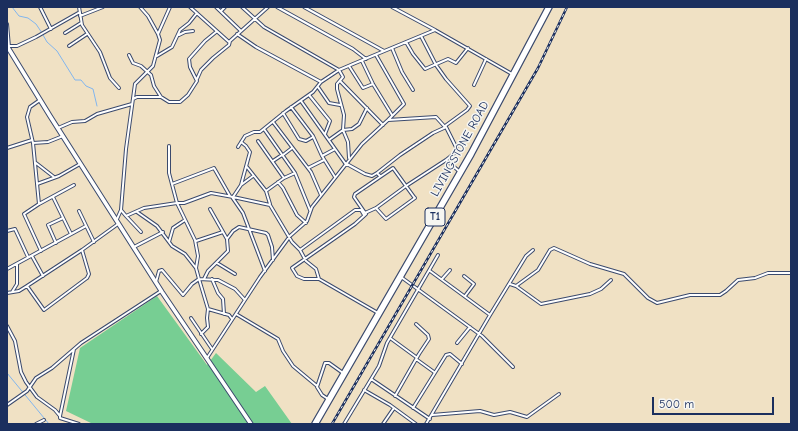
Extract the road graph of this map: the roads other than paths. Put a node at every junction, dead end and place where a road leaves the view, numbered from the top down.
1 (40, 7) edge
2 (79, 7) edge
3 (103, 7) edge
4 (140, 7) edge
5 (170, 7) edge
6 (190, 7) edge
7 (216, 7) edge
8 (225, 7) edge
9 (242, 7) edge
10 (268, 7) edge
11 (277, 7) edge
12 (304, 7) edge
13 (392, 7) edge
14 (549, 7) edge
15 (221, 11) junction
16 (80, 12) junction
17 (197, 13) junction
18 (80, 16) junction
19 (254, 19) junction
20 (81, 23) junction
21 (7, 24) edge
22 (51, 29) junction
23 (435, 30) junction
24 (193, 31) dead end
25 (241, 31) junction
26 (216, 32) junction
27 (64, 33) dead end
28 (87, 34) junction
29 (158, 34) junction
30 (237, 34) junction
31 (178, 36) junction
32 (421, 36) junction
33 (229, 42) junction
34 (406, 42) junction
35 (70, 46) dead end
36 (392, 48) junction
37 (468, 48) junction
38 (9, 50) edge
39 (384, 51) junction
40 (129, 55) dead end
41 (376, 55) junction
42 (156, 57) junction
43 (366, 59) junction
44 (486, 59) junction
45 (362, 61) junction
46 (436, 65) junction
47 (349, 66) junction
48 (339, 70) junction
49 (148, 73) junction
50 (513, 75) junction
51 (196, 81) junction
52 (321, 82) junction
53 (340, 82) junction
54 (373, 84) junction
55 (474, 85) dead end
56 (318, 87) junction
57 (119, 88) dead end
58 (413, 90) dead end
59 (309, 95) junction
60 (161, 97) junction
61 (40, 100) junction
62 (132, 100) junction
63 (301, 101) junction
64 (132, 104) junction
65 (340, 105) junction
66 (291, 107) junction
67 (367, 108) junction
68 (283, 113) junction
69 (392, 115) junction
70 (388, 120) junction
71 (273, 122) junction
72 (383, 125) junction
73 (445, 126) junction
74 (58, 128) junction
75 (264, 129) junction
76 (343, 130) junction
77 (325, 134) junction
78 (63, 136) junction
79 (313, 137) junction
80 (329, 140) junction
81 (32, 141) junction
82 (258, 141) dead end
83 (241, 142) junction
84 (169, 146) dead end
85 (238, 147) dead end
86 (7, 148) edge
87 (292, 148) junction
88 (335, 149) junction
89 (282, 155) junction
90 (322, 156) junction
91 (349, 158) junction
92 (324, 160) junction
93 (446, 160) junction
94 (273, 161) junction
95 (35, 162) junction
96 (345, 163) junction
97 (81, 164) junction
98 (247, 167) junction
99 (308, 168) junction
100 (461, 172) junction
101 (295, 173) junction
102 (377, 173) junction
103 (253, 176) junction
104 (380, 176) junction
105 (335, 177) junction
106 (55, 178) junction
107 (284, 178) junction
108 (278, 182) junction
109 (37, 184) junction
110 (172, 184) junction
111 (74, 185) dead end
112 (241, 185) junction
113 (406, 186) junction
114 (266, 191) junction
115 (321, 195) junction
116 (231, 196) junction
117 (53, 198) junction
118 (177, 203) junction
119 (39, 204) junction
120 (270, 204) junction
121 (376, 208) junction
122 (210, 209) dead end
123 (121, 210) junction
124 (310, 210) junction
125 (79, 211) dead end
126 (137, 212) junction
127 (365, 214) junction
128 (126, 216) junction
129 (63, 218) junction
130 (117, 219) junction
131 (185, 220) junction
132 (119, 223) junction
133 (306, 223) junction
134 (86, 226) junction
135 (249, 229) junction
136 (7, 231) edge
137 (141, 232) dead end
138 (163, 232) junction
139 (223, 232) junction
140 (72, 235) junction
141 (290, 236) junction
142 (227, 239) junction
143 (196, 241) junction
144 (94, 242) junction
145 (169, 242) junction
146 (56, 243) junction
147 (134, 247) junction
148 (82, 250) junction
149 (300, 250) junction
150 (532, 250) dead end
151 (40, 251) junction
152 (438, 255) dead end
153 (32, 256) junction
154 (28, 257) junction
155 (273, 260) junction
156 (305, 260) junction
157 (217, 263) junction
158 (17, 264) junction
159 (196, 268) junction
160 (7, 270) edge
161 (265, 270) junction
162 (450, 270) dead end
163 (430, 271) junction
164 (791, 273) edge
165 (235, 274) dead end
166 (43, 276) junction
167 (400, 276) junction
168 (464, 276) dead end
169 (199, 279) junction
170 (204, 279) junction
171 (212, 279) junction
172 (320, 279) junction
173 (442, 279) junction
174 (611, 280) dead end
175 (156, 282) junction
176 (510, 284) junction
177 (27, 286) junction
178 (516, 286) junction
179 (418, 289) junction
180 (162, 291) junction
181 (12, 292) junction
182 (7, 293) edge
183 (465, 296) junction
184 (245, 300) junction
185 (208, 309) junction
186 (224, 314) junction
187 (236, 314) junction
188 (379, 314) junction
189 (490, 315) junction
190 (191, 318) dead end
191 (232, 319) junction
192 (416, 324) dead end
193 (7, 326) edge
194 (470, 326) junction
195 (201, 334) junction
196 (480, 334) junction
197 (390, 338) junction
198 (457, 343) dead end
199 (74, 348) junction
200 (212, 349) junction
201 (416, 358) junction
202 (206, 359) junction
203 (462, 364) junction
204 (513, 367) dead end
205 (434, 372) junction
206 (344, 374) junction
207 (370, 379) junction
208 (317, 386) junction
209 (31, 388) junction
210 (364, 390) junction
211 (559, 394) dead end
212 (395, 396) junction
213 (329, 400) junction
214 (7, 405) edge
215 (394, 408) junction
216 (413, 408) junction
217 (432, 415) junction
218 (60, 416) junction
219 (430, 419) junction
220 (44, 420) dead end
221 (36, 424) edge
222 (79, 424) edge
223 (251, 424) edge
224 (315, 424) edge
225 (344, 424) edge
226 (383, 424) edge
227 (416, 424) edge
228 (426, 424) edge

1 - 22 street
2 - 16 street
3 - 18 street
4 - 29 street
5 - 29 street
6 - 17 street
7 - 15 street
8 - 15 street
9 - 19 street
10 - 19 street
11 - 43 street
12 - 39 street
13 - 23 street
14 - 50 highway, LIVINGSTONE ROAD / T1
15 - 25 street
16 - 18 street
16 - 22 street
17 - 26 street
17 - 31 street
18 - 20 street
19 - 25 street
19 - 48 street
20 - 27 street
20 - 28 street
21 - 38 street
22 - 38 street
23 - 32 street
23 - 37 street
24 - 31 street
25 - 30 street
26 - 33 street
26 - 51 street
28 - 35 street
28 - 57 street
29 - 42 street
30 - 33 street
30 - 52 street
31 - 42 street
32 - 34 street
32 - 46 street
33 - 51 street
34 - 36 street
34 - 46 street
36 - 39 street
36 - 58 street
37 - 44 street
37 - 46 street
38 - 61 main road
39 - 41 street
40 - 49 street
41 - 43 street
41 - 69 street
42 - 49 street
43 - 45 street
44 - 50 street
44 - 55 street
45 - 47 street
45 - 54 street
46 - 73 street
47 - 48 street
47 - 54 street
48 - 52 street
48 - 53 street
49 - 60 street
49 - 62 street
50 - 100 highway, LIVINGSTONE ROAD / T1
51 - 60 street
52 - 56 street
53 - 65 street
53 - 67 street
54 - 69 street
56 - 59 street
56 - 65 street
59 - 63 street
59 - 77 street
60 - 62 street
61 - 74 main road
61 - 81 street
62 - 64 street
63 - 66 street
63 - 77 street
64 - 74 street
64 - 123 street
65 - 76 street
66 - 68 street
66 - 79 street
67 - 72 street
67 - 76 street
68 - 71 street
68 - 79 street
69 - 70 street
70 - 72 street
70 - 73 street
71 - 75 street
71 - 87 street
72 - 91 street
73 - 93 street
73 - 102 street
74 - 78 main road
75 - 83 street
75 - 89 street
76 - 80 street
76 - 91 street
77 - 80 street
78 - 81 street
78 - 97 main road
79 - 90 street
80 - 88 street
81 - 86 street
81 - 95 street
82 - 94 street
83 - 85 street
83 - 98 street
84 - 110 street
87 - 89 street
87 - 99 street
88 - 90 street
88 - 96 street
89 - 94 street
89 - 101 street
90 - 92 street
91 - 96 street
92 - 99 street
92 - 105 street
93 - 100 street
93 - 113 street
94 - 107 street
95 - 106 street
95 - 109 street
96 - 102 street
96 - 105 street
97 - 106 street
97 - 130 main road
98 - 103 street
98 - 112 street
99 - 115 street
100 - 167 highway, LIVINGSTONE ROAD / T1
101 - 107 street
101 - 124 street
102 - 104 street
103 - 112 street
103 - 114 street
104 - 113 street
104 - 127 street
105 - 115 street
106 - 109 street
107 - 108 street
108 - 114 street
108 - 133 street
109 - 119 street
110 - 116 street
110 - 118 street
111 - 117 street
112 - 116 street
113 - 121 street
113 - 121 street
114 - 120 street
115 - 124 street
116 - 118 street
116 - 120 street
116 - 135 street
117 - 119 street
117 - 129 street
118 - 126 street
118 - 131 street
119 - 151 street
120 - 141 street
121 - 127 street
122 - 139 street
123 - 128 street
123 - 130 street
124 - 133 street
125 - 134 street
126 - 128 street
126 - 138 street
127 - 149 street
127 - 156 street
128 - 137 street
129 - 140 street
129 - 146 street
130 - 132 main road
131 - 143 street
131 - 145 street
132 - 144 street
132 - 147 main road
133 - 141 street
134 - 140 street
134 - 144 street
135 - 142 street
135 - 155 street
135 - 161 street
136 - 154 street
138 - 145 street
138 - 147 street
139 - 142 street
139 - 143 street
140 - 146 street
141 - 149 street
141 - 155 street
142 - 157 street
143 - 159 street
144 - 148 street
145 - 159 street
146 - 151 street
147 - 175 main road
148 - 166 street
148 - 177 street
149 - 156 street
150 - 176 street
151 - 153 street
152 - 163 street
153 - 154 street
153 - 166 street
154 - 158 street
155 - 161 street
156 - 172 street
156 - 172 street
157 - 165 street
157 - 170 street
158 - 160 street
158 - 181 street
159 - 169 street
161 - 184 street
162 - 173 street
163 - 173 street
163 - 179 street
164 - 178 street
166 - 177 street
167 - 179 street
167 - 188 highway, LIVINGSTONE ROAD / T1
168 - 183 street
169 - 170 street
169 - 175 street
169 - 185 street
170 - 171 street
171 - 184 street
171 - 186 street
172 - 188 street
173 - 183 street
174 - 178 street
175 - 180 main road
176 - 178 street
176 - 189 street
177 - 181 street
179 - 194 street
179 - 197 street
180 - 199 street
180 - 202 main road
181 - 182 street
183 - 189 street
184 - 187 street
185 - 186 street
185 - 195 street
186 - 191 street
187 - 191 street
187 - 208 street
188 - 206 highway, LIVINGSTONE ROAD / T1
189 - 196 street
190 - 195 street
191 - 200 street
192 - 201 street
193 - 209 street
194 - 196 street
194 - 198 street
195 - 200 street
196 - 203 street
196 - 204 street
197 - 201 street
197 - 207 street
199 - 209 street
199 - 218 street
200 - 202 street
201 - 205 street
201 - 212 street
202 - 223 main road
203 - 205 street
203 - 217 street
205 - 216 street
206 - 208 street
206 - 213 highway, LIVINGSTONE ROAD / T1
207 - 210 street
207 - 212 street
208 - 213 street
209 - 214 street
209 - 218 street
210 - 215 street
210 - 225 street
211 - 217 street
212 - 216 street
213 - 224 highway, LIVINGSTONE ROAD / T1
215 - 226 street
215 - 227 street
216 - 219 street
217 - 219 street
218 - 222 street
219 - 228 street
220 - 221 street

